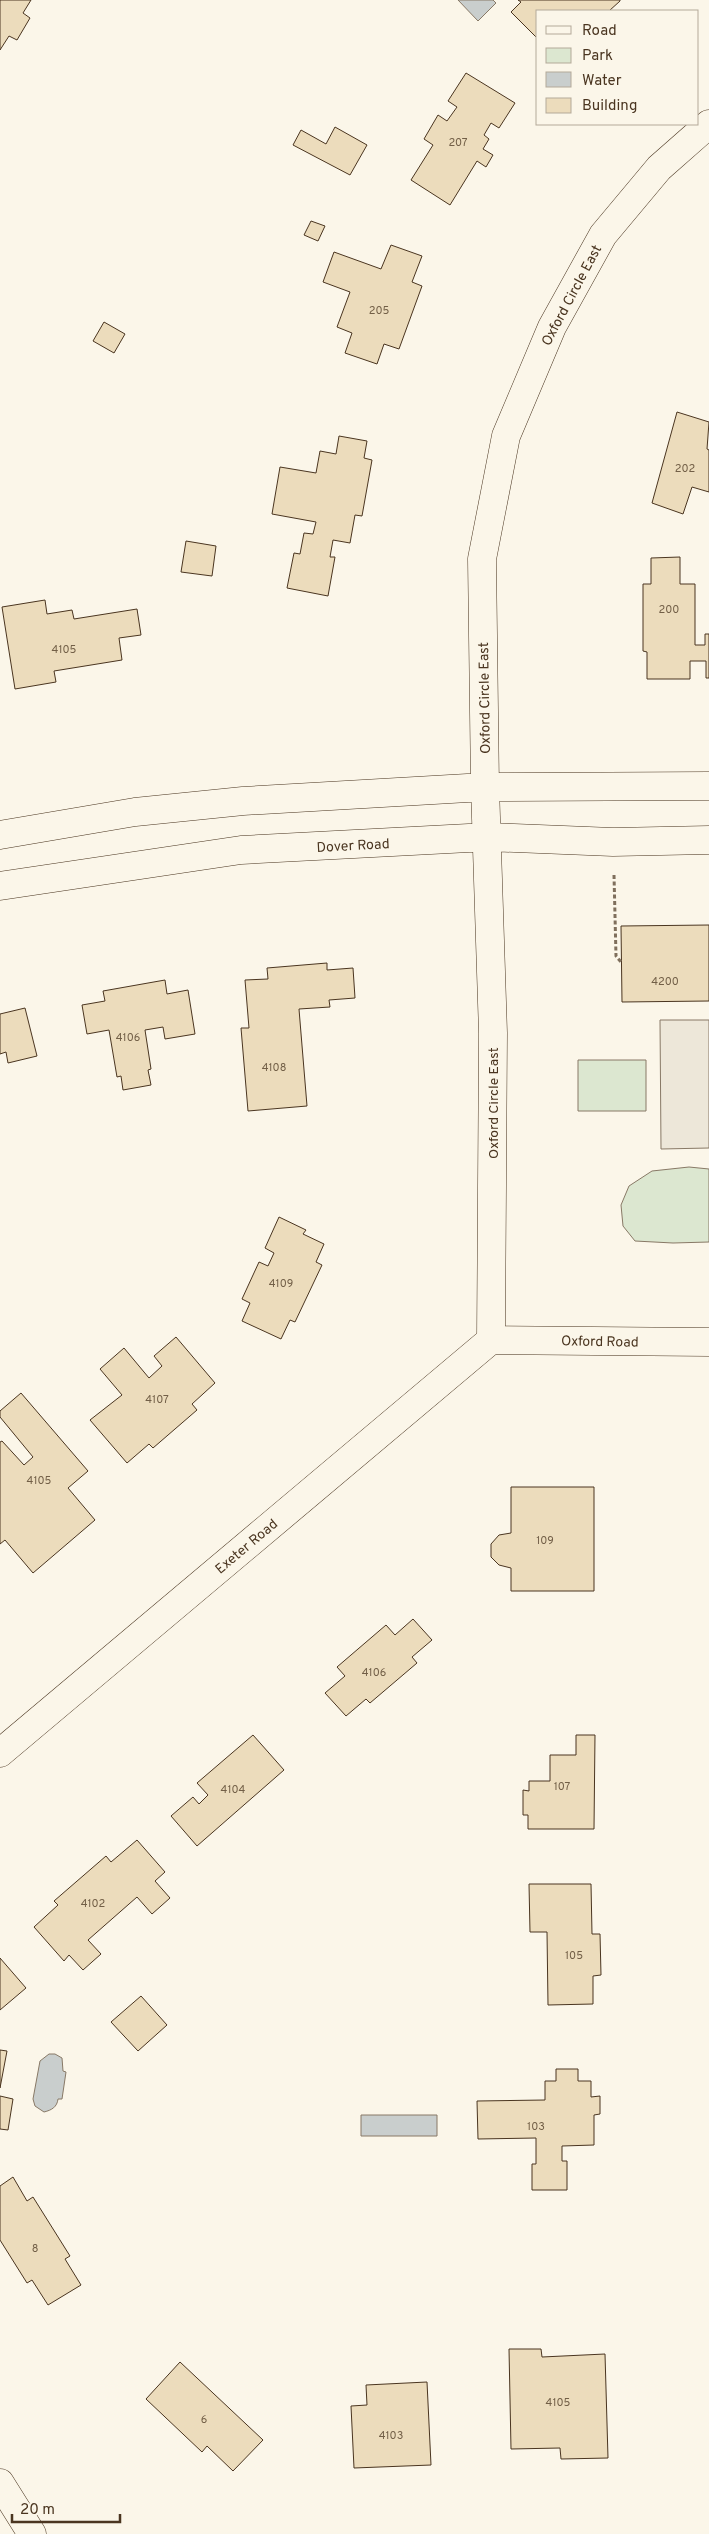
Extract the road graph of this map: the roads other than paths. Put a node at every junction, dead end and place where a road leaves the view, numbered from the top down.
1 (709, 124) edge
2 (709, 786) edge
3 (485, 787) junction
4 (0, 835) edge
5 (488, 837) junction
6 (709, 840) edge
7 (0, 886) edge
8 (491, 1340) junction
9 (709, 1342) edge
10 (0, 1753) edge
11 (0, 2483) edge
12 (32, 2534) edge

1 - 3 street, Oxford Circle East
2 - 3 street
3 - 4 street
3 - 5 street, Oxford Circle East
5 - 6 street, Dover Road
5 - 7 street, Dover Road
5 - 8 street, Oxford Circle East
8 - 9 street, Oxford Road
8 - 10 street, Exeter Road
11 - 12 street

